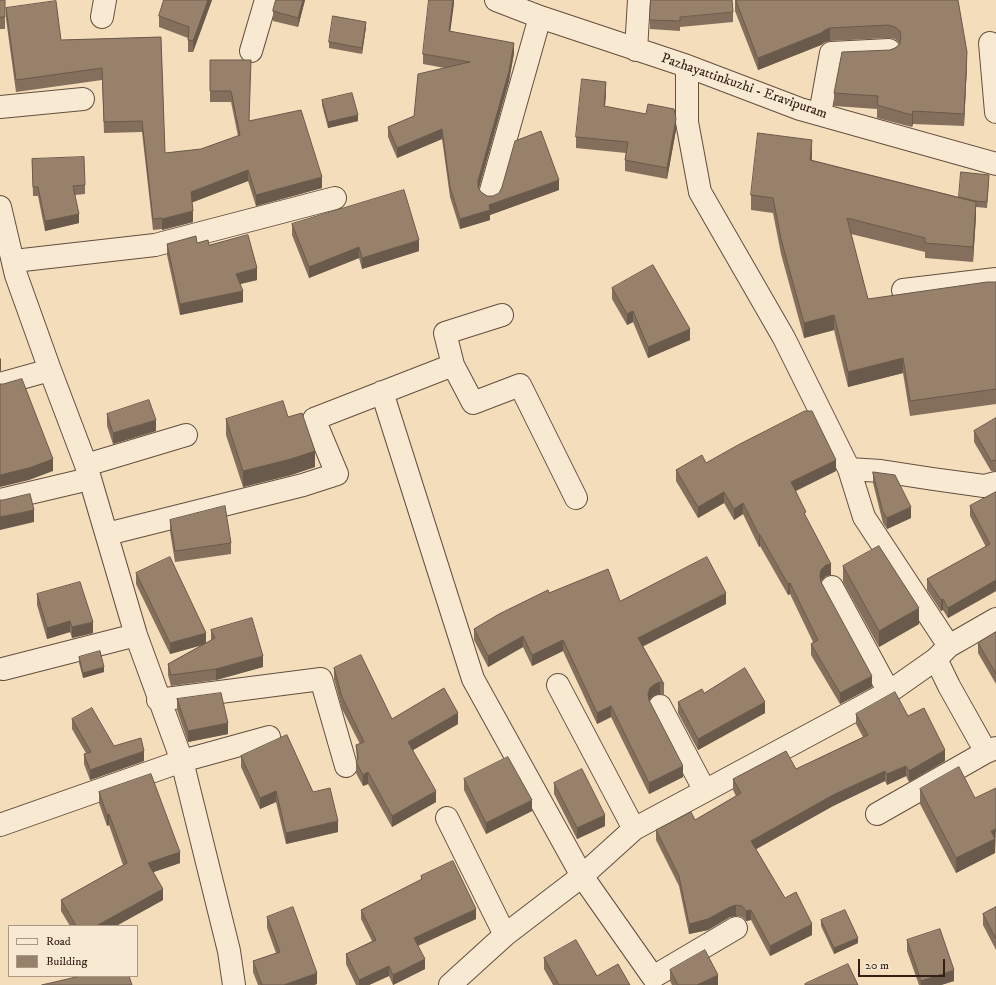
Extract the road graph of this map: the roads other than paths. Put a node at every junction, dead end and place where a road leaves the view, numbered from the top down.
1 (266, 0) edge
2 (496, 0) edge
3 (639, 0) edge
4 (540, 17) junction
5 (990, 43) dead end
6 (636, 50) junction
7 (889, 50) edge
8 (252, 51) dead end
9 (687, 66) junction
10 (83, 99) dead end
11 (0, 107) edge
12 (996, 112) edge
13 (820, 114) junction
14 (996, 164) edge
15 (490, 194) edge
16 (335, 198) dead end
17 (0, 207) edge
18 (10, 273) edge
19 (996, 279) edge
20 (903, 290) dead end
21 (502, 315) dead end
22 (453, 365) junction
23 (50, 370) junction
24 (0, 384) edge
25 (382, 392) junction
26 (186, 435) dead end
27 (849, 469) junction
28 (88, 472) junction
29 (996, 483) edge
30 (576, 498) dead end
31 (0, 500) edge
32 (107, 534) junction
33 (832, 587) dead end
34 (996, 619) edge
35 (136, 635) junction
36 (942, 653) junction
37 (3, 669) dead end
38 (558, 685) dead end
39 (889, 692) junction
40 (158, 700) junction
41 (660, 706) dead end
42 (270, 737) dead end
43 (991, 750) edge
44 (182, 761) junction
45 (346, 766) dead end
46 (705, 791) junction
47 (877, 814) dead end
48 (447, 818) dead end
49 (0, 825) edge
50 (634, 829) junction
51 (582, 876) junction
52 (736, 928) dead end
53 (505, 935) junction
54 (234, 985) edge
55 (450, 985) edge

1 - 8 street
2 - 4 street, Pazhayattinkuzhi - Eravipuram
3 - 6 street
4 - 6 street, Pazhayattinkuzhi - Eravipuram
4 - 15 street
5 - 12 street
6 - 9 street, Pazhayattinkuzhi - Eravipuram
7 - 13 street
9 - 13 street, Pazhayattinkuzhi - Eravipuram
9 - 27 street
10 - 11 street
13 - 14 street, Pazhayattinkuzhi - Eravipuram
16 - 18 street
17 - 18 street
18 - 23 street
19 - 20 street
21 - 22 street
22 - 25 street
22 - 30 street
23 - 24 street
23 - 28 street
25 - 32 street
25 - 51 street
26 - 28 street
27 - 29 street
27 - 36 street
28 - 31 street
28 - 32 street
32 - 35 street
33 - 39 street
34 - 36 street
35 - 37 street
35 - 40 street
36 - 39 street
36 - 43 street
38 - 50 street
39 - 46 street
40 - 44 street
40 - 45 street
41 - 46 street
42 - 44 street
43 - 47 street
44 - 49 street
44 - 54 street
46 - 50 street
48 - 53 street
50 - 51 street
51 - 52 street
51 - 53 street
53 - 55 street

